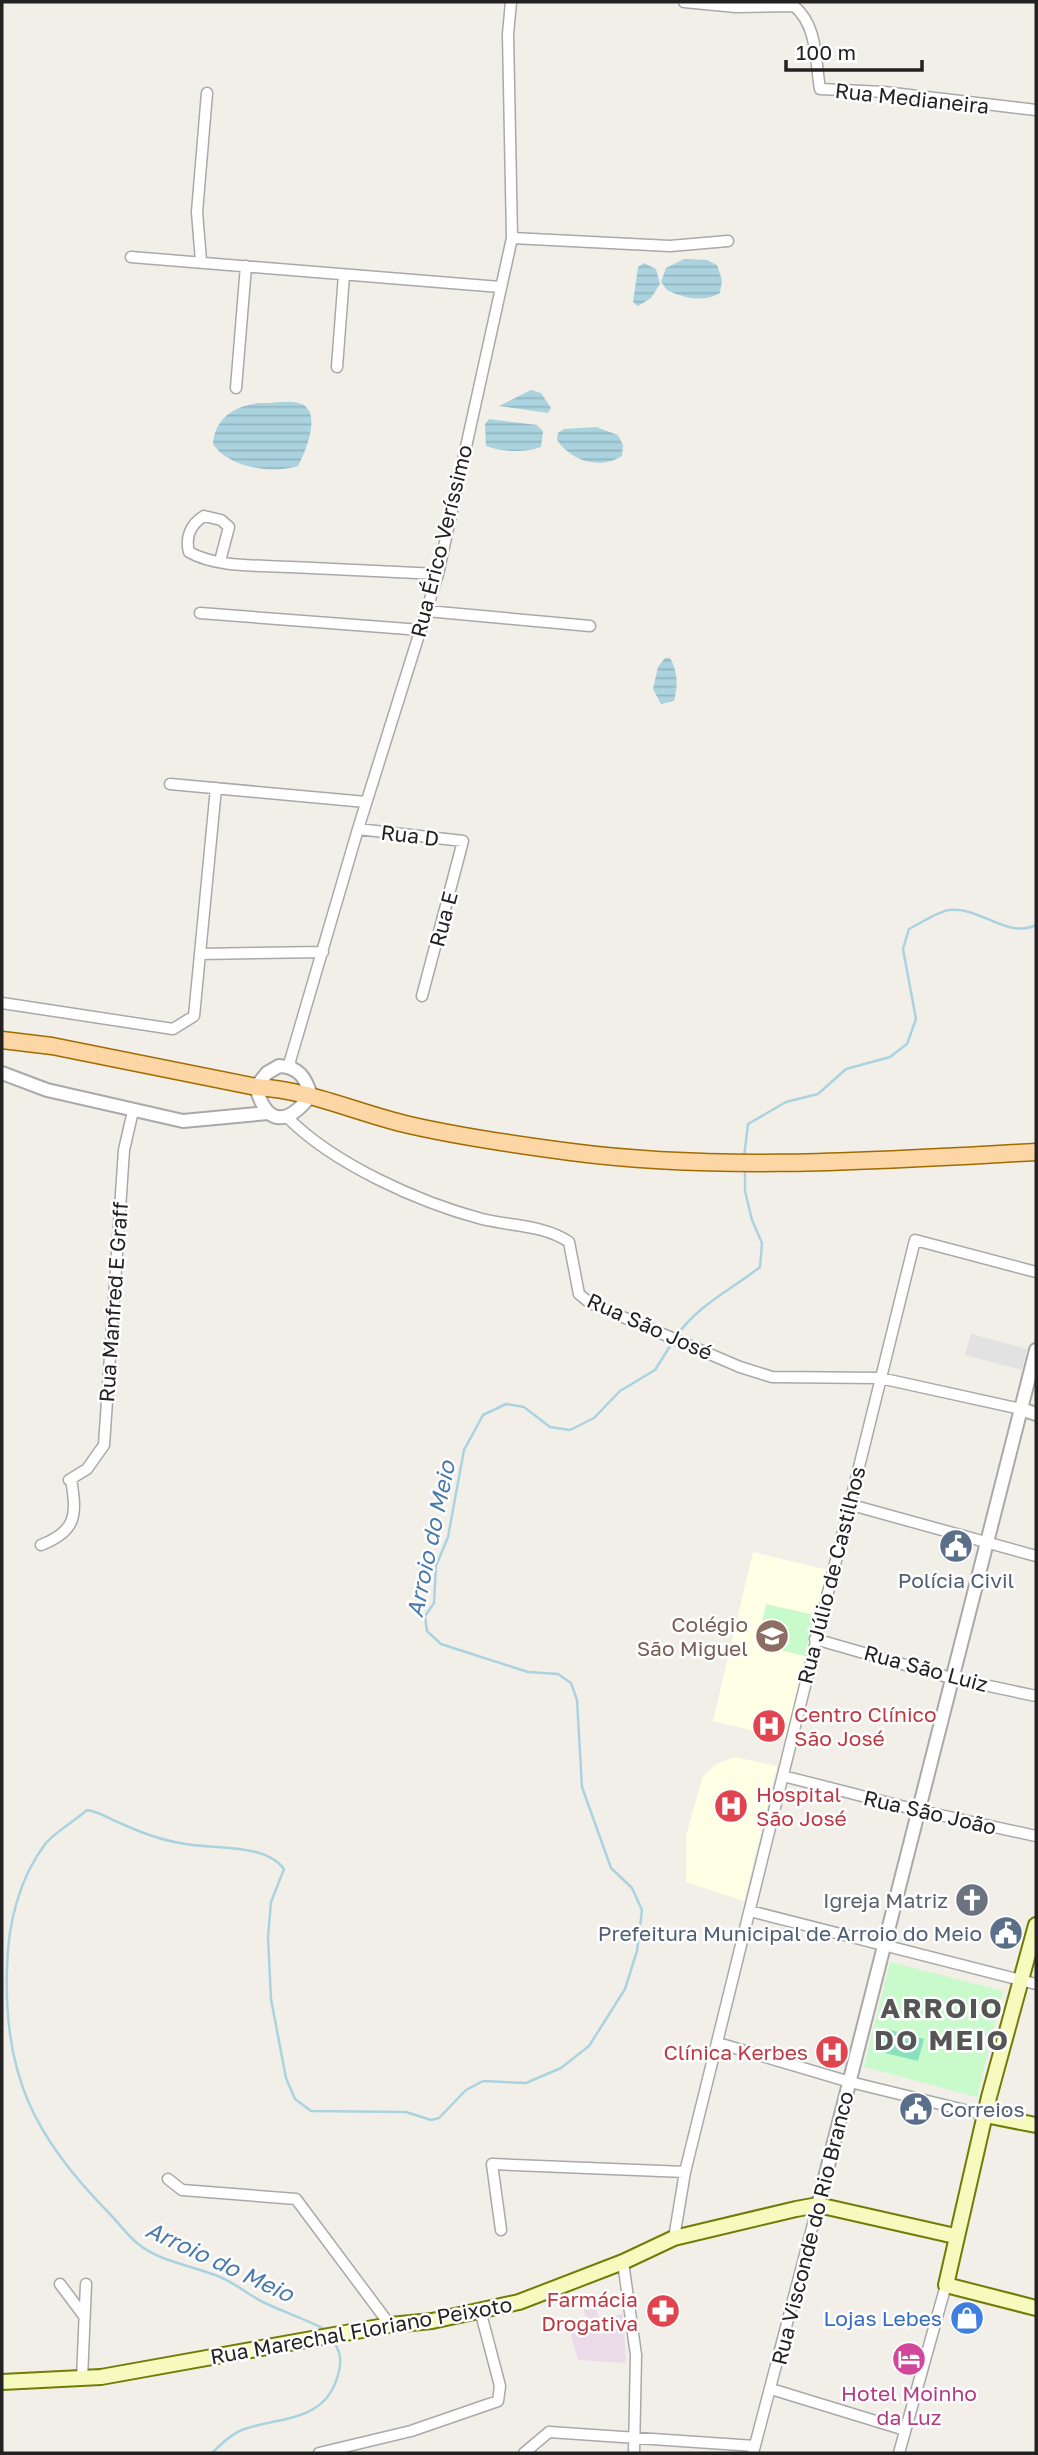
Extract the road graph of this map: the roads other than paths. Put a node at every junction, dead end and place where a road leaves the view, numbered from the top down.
1 (511, 2) edge
2 (684, 2) edge
3 (207, 93) dead end
4 (1036, 110) edge
5 (512, 238) junction
6 (728, 241) dead end
7 (131, 257) dead end
8 (201, 261) junction
9 (246, 266) junction
10 (344, 275) junction
11 (500, 287) junction
12 (337, 367) dead end
13 (236, 388) dead end
14 (220, 561) junction
15 (438, 574) junction
16 (427, 611) junction
17 (200, 613) dead end
18 (590, 626) dead end
19 (421, 630) junction
20 (170, 784) dead end
21 (216, 788) junction
22 (366, 802) junction
23 (358, 829) junction
24 (463, 841) joint
25 (323, 952) junction
26 (200, 954) junction
27 (422, 996) dead end
28 (2, 1003) edge
29 (2, 1040) edge
30 (292, 1067) junction
31 (2, 1073) edge
32 (256, 1087) junction
33 (311, 1096) junction
34 (133, 1111) junction
35 (268, 1113) junction
36 (288, 1118) junction
37 (1036, 1152) edge
38 (1036, 1272) edge
39 (1036, 1350) edge
40 (880, 1378) junction
41 (1021, 1409) junction
42 (1036, 1414) edge
43 (848, 1504) junction
44 (986, 1544) junction
45 (41, 1545) dead end
46 (1036, 1556) edge
47 (815, 1639) junction
48 (951, 1678) junction
49 (1036, 1696) edge
50 (783, 1776) junction
51 (917, 1810) junction
52 (1036, 1836) edge
53 (750, 1911) junction
54 (1036, 1925) edge
55 (884, 1947) junction
56 (1020, 1980) junction
57 (1036, 1984) edge
58 (718, 2043) junction
59 (850, 2082) junction
60 (985, 2115) junction
61 (1036, 2125) edge
62 (685, 2172) junction
63 (168, 2179) dead end
64 (818, 2205) junction
65 (501, 2230) dead end
66 (955, 2235) junction
67 (674, 2238) junction
68 (623, 2262) junction
69 (60, 2284) dead end
70 (86, 2284) dead end
71 (946, 2285) junction
72 (1036, 2308) edge
73 (480, 2310) junction
74 (85, 2316) junction
75 (390, 2325) junction
76 (82, 2379) junction
77 (2, 2382) edge
78 (771, 2389) junction
79 (905, 2430) junction
80 (634, 2439) junction
81 (754, 2449) edge
82 (319, 2453) edge
83 (524, 2453) edge
84 (634, 2453) edge
85 (899, 2453) edge

1 - 5 street, Rua Érico Veríssimo
2 - 4 street, Rua Medianeira
3 - 8 street
5 - 6 street
5 - 11 street, Rua Érico Veríssimo
7 - 8 street
8 - 9 street
9 - 10 street
9 - 13 street
10 - 11 street
10 - 12 street
11 - 15 street, Rua Érico Veríssimo
14 - 14 street
14 - 15 street
15 - 16 street, Rua Érico Veríssimo
16 - 18 street
16 - 19 street, Rua Érico Veríssimo
17 - 19 street
19 - 22 street, Rua Érico Veríssimo
20 - 21 street
21 - 22 street
21 - 26 street
22 - 23 street, Rua Érico Veríssimo
23 - 24 street, Rua D
23 - 25 street, Rua Érico Veríssimo
24 - 27 street, Rua E
25 - 26 street
25 - 30 street, Rua Érico Veríssimo
26 - 28 street
29 - 32 main road
30 - 32 street
30 - 33 street
31 - 34 street
32 - 33 main road
32 - 35 street
33 - 36 street
33 - 37 main road
34 - 35 street
34 - 45 street, Rua Manfred E Graff
35 - 36 street
36 - 40 street, Rua São José
38 - 40 street, Rua Júlio de Castilhos
39 - 41 street, Rua Visconde do Rio Branco
40 - 41 street, Rua São José
40 - 43 street, Rua Júlio de Castilhos
41 - 42 street, Rua São José
41 - 44 street, Rua Visconde do Rio Branco
43 - 44 street
43 - 47 street, Rua Júlio de Castilhos
44 - 46 street
44 - 48 street, Rua Visconde do Rio Branco
47 - 48 street, Rua São Luiz
47 - 50 street, Rua Júlio de Castilhos
48 - 49 street, Rua São Luiz
48 - 51 street, Rua Visconde do Rio Branco
50 - 51 street, Rua São João
50 - 53 street, Rua Júlio de Castilhos
51 - 52 street, Rua São João
51 - 55 street, Rua Visconde do Rio Branco
53 - 55 street
53 - 58 street, Rua Júlio de Castilhos
54 - 56 main road
55 - 56 street
55 - 59 street, Rua Visconde do Rio Branco
56 - 57 street
56 - 60 main road
58 - 59 street
58 - 62 street, Rua Júlio de Castilhos
59 - 60 street
59 - 64 street, Rua Visconde do Rio Branco
60 - 61 main road
60 - 66 main road
62 - 65 street
62 - 67 street, Rua Júlio de Castilhos
63 - 75 street
64 - 66 main road, Rua Marechal Floriano Peixoto
64 - 67 main road, Rua Marechal Floriano Peixoto
64 - 78 street, Rua Visconde do Rio Branco
66 - 71 main road
67 - 68 main road, Rua Marechal Floriano Peixoto
68 - 73 main road, Rua Marechal Floriano Peixoto
68 - 80 street
69 - 74 street
70 - 74 street
71 - 72 main road
71 - 79 street
73 - 75 main road, Rua Marechal Floriano Peixoto
73 - 82 street
74 - 76 street
75 - 76 main road, Rua Marechal Floriano Peixoto
76 - 77 main road, Rua Marechal Floriano Peixoto
78 - 79 street
78 - 81 street, Rua Visconde do Rio Branco
79 - 85 street
80 - 81 street
80 - 83 street
80 - 84 street

